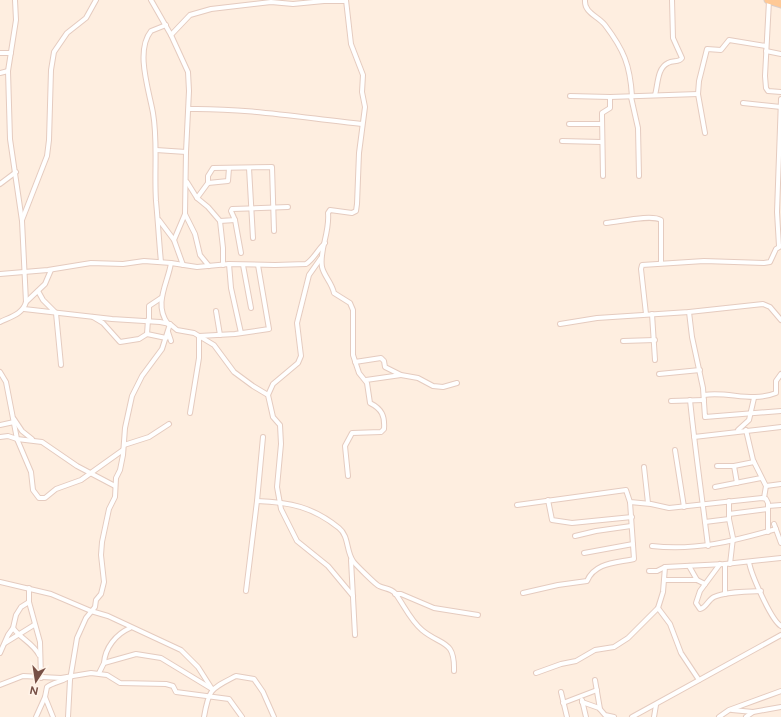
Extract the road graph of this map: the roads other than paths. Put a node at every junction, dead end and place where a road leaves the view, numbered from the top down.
1 (15, 0) edge
2 (96, 0) edge
3 (151, 0) edge
4 (585, 0) edge
5 (672, 0) edge
6 (769, 0) edge
7 (346, 1) edge
8 (781, 4) edge
9 (166, 25) junction
10 (171, 35) junction
11 (766, 46) junction
12 (766, 51) junction
13 (0, 53) edge
14 (11, 53) junction
15 (781, 54) edge
16 (8, 71) junction
17 (0, 73) edge
18 (781, 92) edge
19 (698, 94) junction
20 (655, 95) junction
21 (570, 96) dead end
22 (632, 96) junction
23 (610, 97) junction
24 (781, 100) edge
25 (743, 103) dead end
26 (781, 108) edge
27 (189, 109) junction
28 (362, 124) junction
29 (569, 124) dead end
30 (601, 124) junction
31 (705, 133) dead end
32 (562, 141) dead end
33 (601, 142) junction
34 (156, 150) junction
35 (186, 152) junction
36 (229, 168) junction
37 (249, 168) junction
38 (16, 172) junction
39 (603, 176) dead end
40 (639, 176) dead end
41 (186, 182) junction
42 (208, 183) junction
43 (0, 184) edge
44 (197, 198) junction
45 (288, 207) dead end
46 (252, 208) junction
47 (272, 208) junction
48 (185, 214) junction
49 (159, 219) junction
50 (235, 220) junction
51 (22, 221) junction
52 (220, 221) junction
53 (606, 223) dead end
54 (274, 231) dead end
55 (253, 238) dead end
56 (174, 240) junction
57 (325, 243) junction
58 (780, 246) edge
59 (241, 253) dead end
60 (322, 258) junction
61 (161, 262) junction
62 (171, 262) junction
63 (661, 263) junction
64 (228, 264) junction
65 (183, 265) junction
66 (223, 265) junction
67 (243, 265) junction
68 (258, 265) junction
69 (209, 266) junction
70 (51, 270) junction
71 (26, 271) junction
72 (0, 274) edge
73 (38, 291) junction
74 (161, 298) junction
75 (156, 301) junction
76 (26, 302) junction
77 (160, 305) junction
78 (251, 308) dead end
79 (24, 309) junction
80 (216, 311) dead end
81 (689, 312) junction
82 (56, 313) junction
83 (646, 314) junction
84 (652, 314) junction
85 (93, 316) junction
86 (148, 320) junction
87 (162, 320) junction
88 (781, 320) edge
89 (0, 322) edge
90 (169, 324) junction
91 (560, 324) dead end
92 (241, 333) junction
93 (147, 334) junction
94 (220, 334) junction
95 (199, 336) junction
96 (166, 338) junction
97 (655, 340) junction
98 (623, 341) dead end
99 (655, 360) dead end
100 (356, 362) junction
101 (61, 365) dead end
102 (700, 370) junction
103 (0, 372) edge
104 (659, 374) dead end
105 (781, 374) edge
106 (401, 375) junction
107 (366, 380) junction
108 (457, 383) dead end
109 (268, 395) junction
110 (704, 395) junction
111 (754, 398) junction
112 (690, 400) junction
113 (704, 400) junction
114 (671, 401) dead end
115 (781, 411) edge
116 (190, 413) dead end
117 (751, 413) junction
118 (13, 417) junction
119 (14, 422) junction
120 (170, 424) dead end
121 (0, 425) edge
122 (781, 427) edge
123 (14, 429) junction
124 (746, 430) junction
125 (736, 432) junction
126 (3, 436) edge
127 (263, 437) dead end
128 (694, 437) junction
129 (17, 439) junction
130 (32, 439) junction
131 (124, 445) junction
132 (123, 450) junction
133 (675, 450) dead end
134 (754, 462) junction
135 (717, 466) dead end
136 (734, 466) junction
137 (644, 467) dead end
138 (89, 474) junction
139 (348, 476) dead end
140 (760, 478) junction
141 (737, 483) junction
142 (781, 484) edge
143 (115, 486) junction
144 (766, 486) junction
145 (715, 487) dead end
146 (764, 498) junction
147 (548, 500) junction
148 (257, 501) junction
149 (729, 501) junction
150 (279, 502) junction
151 (630, 502) junction
152 (648, 503) junction
153 (517, 505) dead end
154 (704, 505) junction
155 (781, 506) edge
156 (684, 507) junction
157 (768, 508) junction
158 (729, 514) junction
159 (632, 517) junction
160 (729, 519) junction
161 (705, 522) junction
162 (774, 524) dead end
163 (632, 526) junction
164 (776, 530) junction
165 (768, 532) junction
166 (575, 536) dead end
167 (733, 542) junction
168 (781, 543) edge
169 (633, 544) junction
170 (652, 546) dead end
171 (708, 546) junction
172 (584, 553) dead end
173 (781, 558) edge
174 (352, 560) junction
175 (749, 562) junction
176 (725, 564) junction
177 (689, 566) junction
178 (665, 567) junction
179 (649, 571) dead end
180 (665, 580) junction
181 (697, 580) junction
182 (0, 582) edge
183 (705, 584) junction
184 (29, 588) junction
185 (246, 591) dead end
186 (761, 591) junction
187 (523, 593) dead end
188 (395, 594) junction
189 (725, 594) junction
190 (353, 596) junction
191 (29, 602) junction
192 (658, 608) junction
193 (91, 611) junction
194 (478, 615) dead end
195 (34, 626) junction
196 (781, 626) edge
197 (13, 628) junction
198 (130, 628) junction
199 (17, 634) junction
200 (355, 635) dead end
201 (781, 636) edge
202 (5, 643) junction
203 (0, 653) edge
204 (40, 657) junction
205 (104, 663) junction
206 (454, 672) dead end
207 (99, 673) junction
208 (536, 673) dead end
209 (71, 676) junction
210 (41, 678) junction
211 (595, 680) dead end
212 (699, 680) junction
213 (0, 685) edge
214 (212, 689) junction
215 (597, 690) junction
216 (781, 691) edge
217 (562, 692) dead end
218 (207, 696) junction
219 (45, 697) junction
220 (581, 699) junction
221 (563, 703) junction
222 (656, 705) junction
223 (781, 707) edge
224 (600, 709) junction
225 (729, 710) junction
226 (752, 712) junction
227 (721, 716) edge
228 (36, 717) edge
229 (53, 717) edge
230 (68, 717) edge
231 (204, 717) edge
232 (242, 717) edge
233 (274, 717) edge
234 (567, 717) edge
235 (586, 717) edge
236 (614, 717) edge
237 (632, 717) edge
238 (654, 717) edge
239 (746, 717) edge

1 - 14 street
2 - 51 street
3 - 9 street
4 - 22 street
5 - 20 street
6 - 8 main road
6 - 11 street
7 - 10 street
7 - 28 street
9 - 10 street
9 - 34 street
10 - 27 street
11 - 12 street
11 - 19 street
12 - 15 street
12 - 18 street
13 - 14 street
14 - 16 street
16 - 17 street
16 - 38 street
19 - 20 street
19 - 31 street
20 - 22 street
21 - 23 street
22 - 23 street
22 - 40 street
23 - 30 street
24 - 26 street
25 - 26 street
26 - 58 street
27 - 28 street
27 - 35 street
28 - 57 street
29 - 30 street
30 - 33 street
32 - 33 street
33 - 39 street
34 - 35 street
34 - 49 street
35 - 41 street
36 - 37 street
36 - 42 street
36 - 42 street
37 - 46 street
37 - 47 street
38 - 43 street
38 - 51 street
41 - 44 street
41 - 48 street
42 - 44 street
44 - 52 street
45 - 47 street
46 - 47 street
46 - 50 street
46 - 55 street
47 - 54 street
48 - 56 street
48 - 69 street
49 - 56 street
49 - 61 street
50 - 52 street
50 - 59 street
51 - 71 street
52 - 66 street
53 - 63 street
56 - 65 street
57 - 60 street
57 - 68 street
58 - 63 street
60 - 100 street
60 - 109 street
61 - 62 street
61 - 70 street
62 - 65 street
62 - 74 street
63 - 83 street
64 - 66 street
64 - 67 street
64 - 92 street
65 - 69 street
66 - 69 street
67 - 68 street
67 - 78 street
68 - 92 street
70 - 71 street
70 - 73 street
71 - 72 street
71 - 76 street
73 - 76 street
73 - 82 street
74 - 75 street
74 - 77 street
75 - 77 street
75 - 86 street
76 - 79 street
77 - 87 street
79 - 82 street
79 - 89 street
80 - 94 street
81 - 84 street
81 - 88 street
81 - 102 street
82 - 85 street
82 - 101 street
83 - 84 street
83 - 91 street
84 - 97 street
85 - 86 street
85 - 93 street
86 - 87 street
86 - 93 street
87 - 90 street
90 - 95 street
90 - 96 street
92 - 94 street
93 - 96 street
94 - 95 street
95 - 109 street
95 - 116 street
96 - 131 street
97 - 98 street
97 - 99 street
100 - 106 street
100 - 107 street
102 - 104 street
102 - 110 street
103 - 118 street
105 - 111 street
106 - 107 street
106 - 108 street
107 - 139 street
109 - 150 street
110 - 111 street
110 - 113 street
111 - 117 street
112 - 113 street
112 - 114 street
112 - 128 street
113 - 117 street
115 - 117 street
117 - 125 street
118 - 119 street
118 - 130 street
119 - 121 street
119 - 123 street
120 - 131 street
122 - 124 street
123 - 126 street
123 - 129 street
124 - 125 street
124 - 134 street
125 - 128 street
126 - 129 street
127 - 148 street
128 - 154 street
129 - 130 street
129 - 138 street
130 - 138 street
131 - 132 street
132 - 138 street
132 - 143 street
133 - 156 street
134 - 136 street
134 - 140 street
135 - 136 street
136 - 141 street
137 - 152 street
138 - 143 street
140 - 141 street
140 - 144 street
141 - 145 street
142 - 144 street
143 - 193 street
144 - 146 street
146 - 149 street
146 - 157 street
147 - 151 street
147 - 153 street
147 - 159 street
148 - 150 street
148 - 185 street
149 - 154 street
149 - 158 street
150 - 174 street
150 - 190 street
151 - 152 street
151 - 159 street
152 - 156 street
154 - 156 street
154 - 161 street
155 - 157 street
157 - 158 street
157 - 165 street
158 - 160 street
159 - 163 street
160 - 161 street
160 - 167 street
161 - 171 street
162 - 164 street
163 - 166 street
163 - 169 street
164 - 165 street
164 - 168 street
165 - 167 street
167 - 171 street
167 - 176 street
169 - 172 street
169 - 187 street
170 - 171 street
173 - 175 street
174 - 188 street
174 - 190 street
175 - 176 street
175 - 186 street
176 - 177 street
176 - 183 street
176 - 189 street
177 - 178 street
177 - 181 street
178 - 179 street
178 - 180 street
180 - 181 street
180 - 192 street
181 - 183 street
182 - 184 street
183 - 189 street
184 - 191 street
184 - 193 street
186 - 189 street
186 - 196 street
188 - 194 street
188 - 206 street
190 - 200 street
191 - 195 street
191 - 197 street
192 - 208 street
192 - 212 street
193 - 198 street
193 - 209 street
195 - 199 street
195 - 204 street
197 - 199 street
197 - 202 street
198 - 205 street
198 - 214 street
199 - 202 street
199 - 204 street
201 - 212 street
202 - 203 street
204 - 210 street
205 - 207 street
205 - 214 street
207 - 209 street
207 - 218 street
209 - 210 street
209 - 219 street
209 - 230 street
210 - 213 street
211 - 215 street
212 - 222 street
214 - 218 street
214 - 233 street
215 - 220 street
215 - 224 street
216 - 225 street
217 - 221 street
218 - 231 street
218 - 232 street
219 - 228 street
219 - 229 street
220 - 221 street
220 - 224 street
220 - 235 street
221 - 234 street
222 - 237 street
222 - 238 street
223 - 226 street
224 - 236 street
225 - 226 street
225 - 227 street
226 - 239 street

